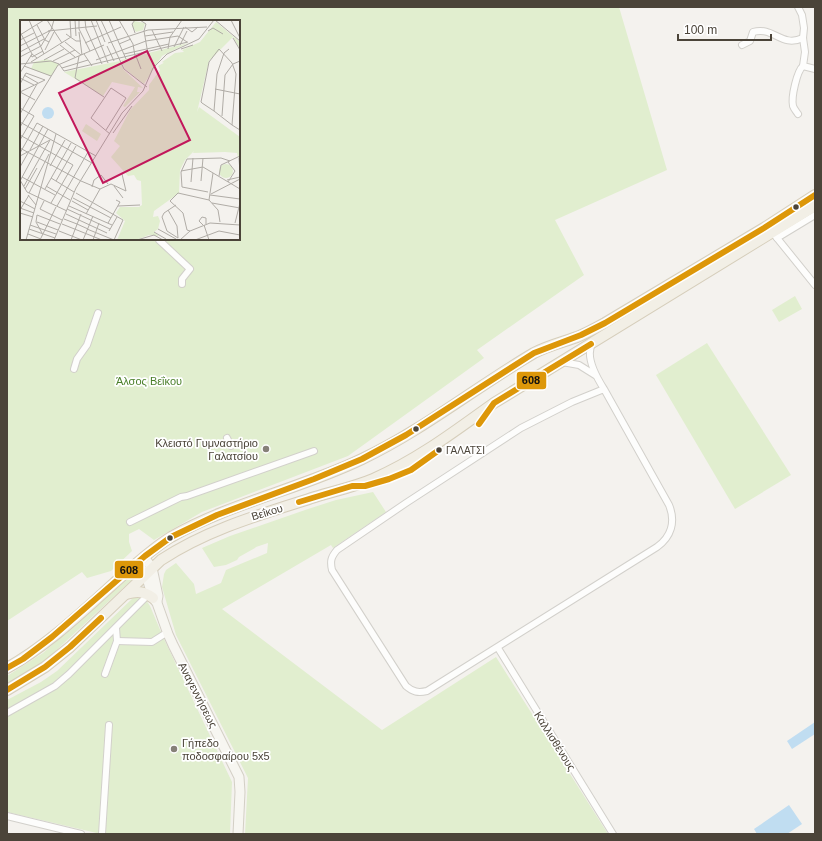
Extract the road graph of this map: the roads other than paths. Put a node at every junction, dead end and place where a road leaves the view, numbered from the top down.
1 (798, 7) edge
2 (803, 38) junction
3 (742, 45) dead end
4 (803, 66) junction
5 (815, 69) edge
6 (798, 114) dead end
7 (815, 195) edge
8 (815, 206) edge
9 (815, 215) edge
10 (775, 235) junction
11 (159, 240) edge
12 (182, 284) dead end
13 (815, 286) edge
14 (98, 313) dead end
15 (592, 344) junction
16 (561, 362) junction
17 (74, 369) dead end
18 (595, 375) junction
19 (604, 389) junction
20 (228, 438) dead end
21 (239, 443) dead end
22 (314, 451) dead end
23 (130, 522) dead end
24 (140, 560) junction
25 (149, 572) junction
26 (126, 594) junction
27 (152, 600) junction
28 (116, 628) junction
29 (163, 635) dead end
30 (117, 641) junction
31 (498, 648) junction
32 (7, 668) edge
33 (105, 674) dead end
34 (7, 690) edge
35 (7, 713) edge
36 (109, 725) dead end
37 (7, 816) edge
38 (81, 834) edge
39 (102, 834) edge
40 (238, 834) edge
41 (613, 834) edge

1 - 2 street
2 - 3 street
2 - 4 street
4 - 5 street
4 - 6 street
7 - 24 main road, Βεΐκου
8 - 10 main road, Βεΐκου
9 - 10 street
10 - 13 street
10 - 15 main road, Βεΐκου
11 - 12 street
14 - 17 street
15 - 16 main road, Βεΐκου
15 - 18 street
16 - 18 street
16 - 25 main road, Βεΐκου
18 - 19 street
19 - 31 street
19 - 31 street
20 - 21 street
22 - 23 street
24 - 25 street, Αναγεννήσεως
24 - 32 main road, Βεΐκου
25 - 26 main road, Βεΐκου
25 - 27 street, Αναγεννήσεως
26 - 27 main road
26 - 34 main road, Βεΐκου
27 - 28 street
27 - 40 street, Αναγεννήσεως
28 - 30 street
28 - 35 street
29 - 30 street
30 - 33 street
31 - 41 street, Καλλισθένους
36 - 39 street
37 - 38 street

